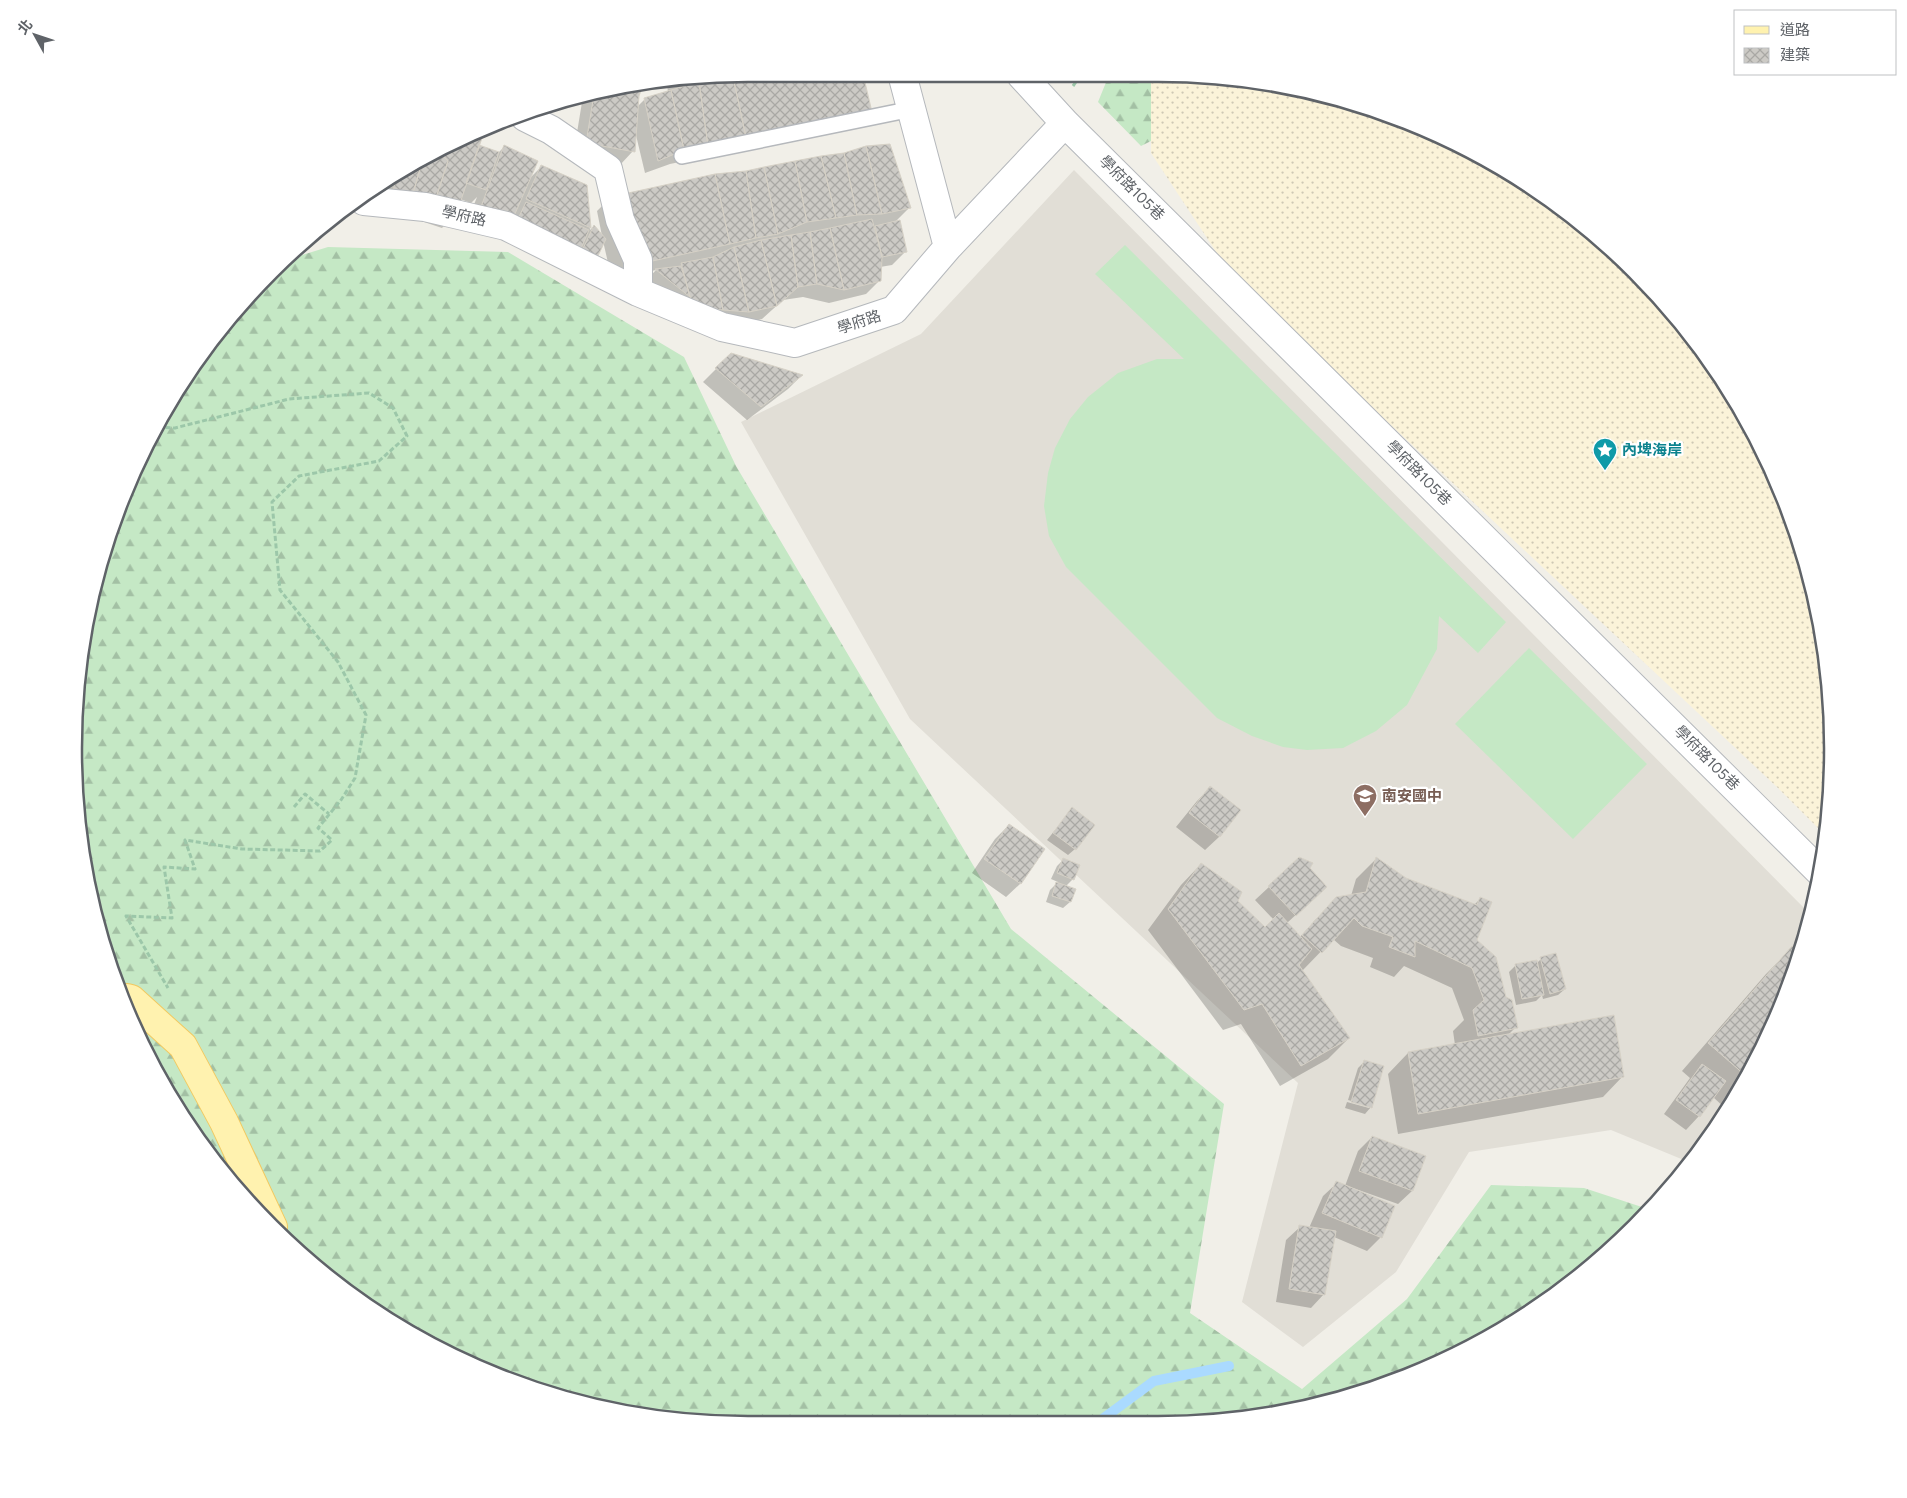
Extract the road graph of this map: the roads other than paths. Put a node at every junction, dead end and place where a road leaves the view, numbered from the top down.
1 (904, 82) edge
2 (1027, 82) edge
3 (912, 109) junction
4 (530, 120) edge
5 (1065, 123) junction
6 (682, 156) dead end
7 (371, 201) edge
8 (948, 247) junction
9 (638, 292) junction
10 (1814, 866) edge
11 (131, 999) edge
12 (262, 1202) edge

1 - 3 street
2 - 5 street, 學府路105巷
3 - 6 lane
3 - 8 street
4 - 9 street
5 - 8 street, 學府路
5 - 10 street, 學府路105巷
7 - 9 street, 學府路
8 - 9 street, 學府路
11 - 12 main road

